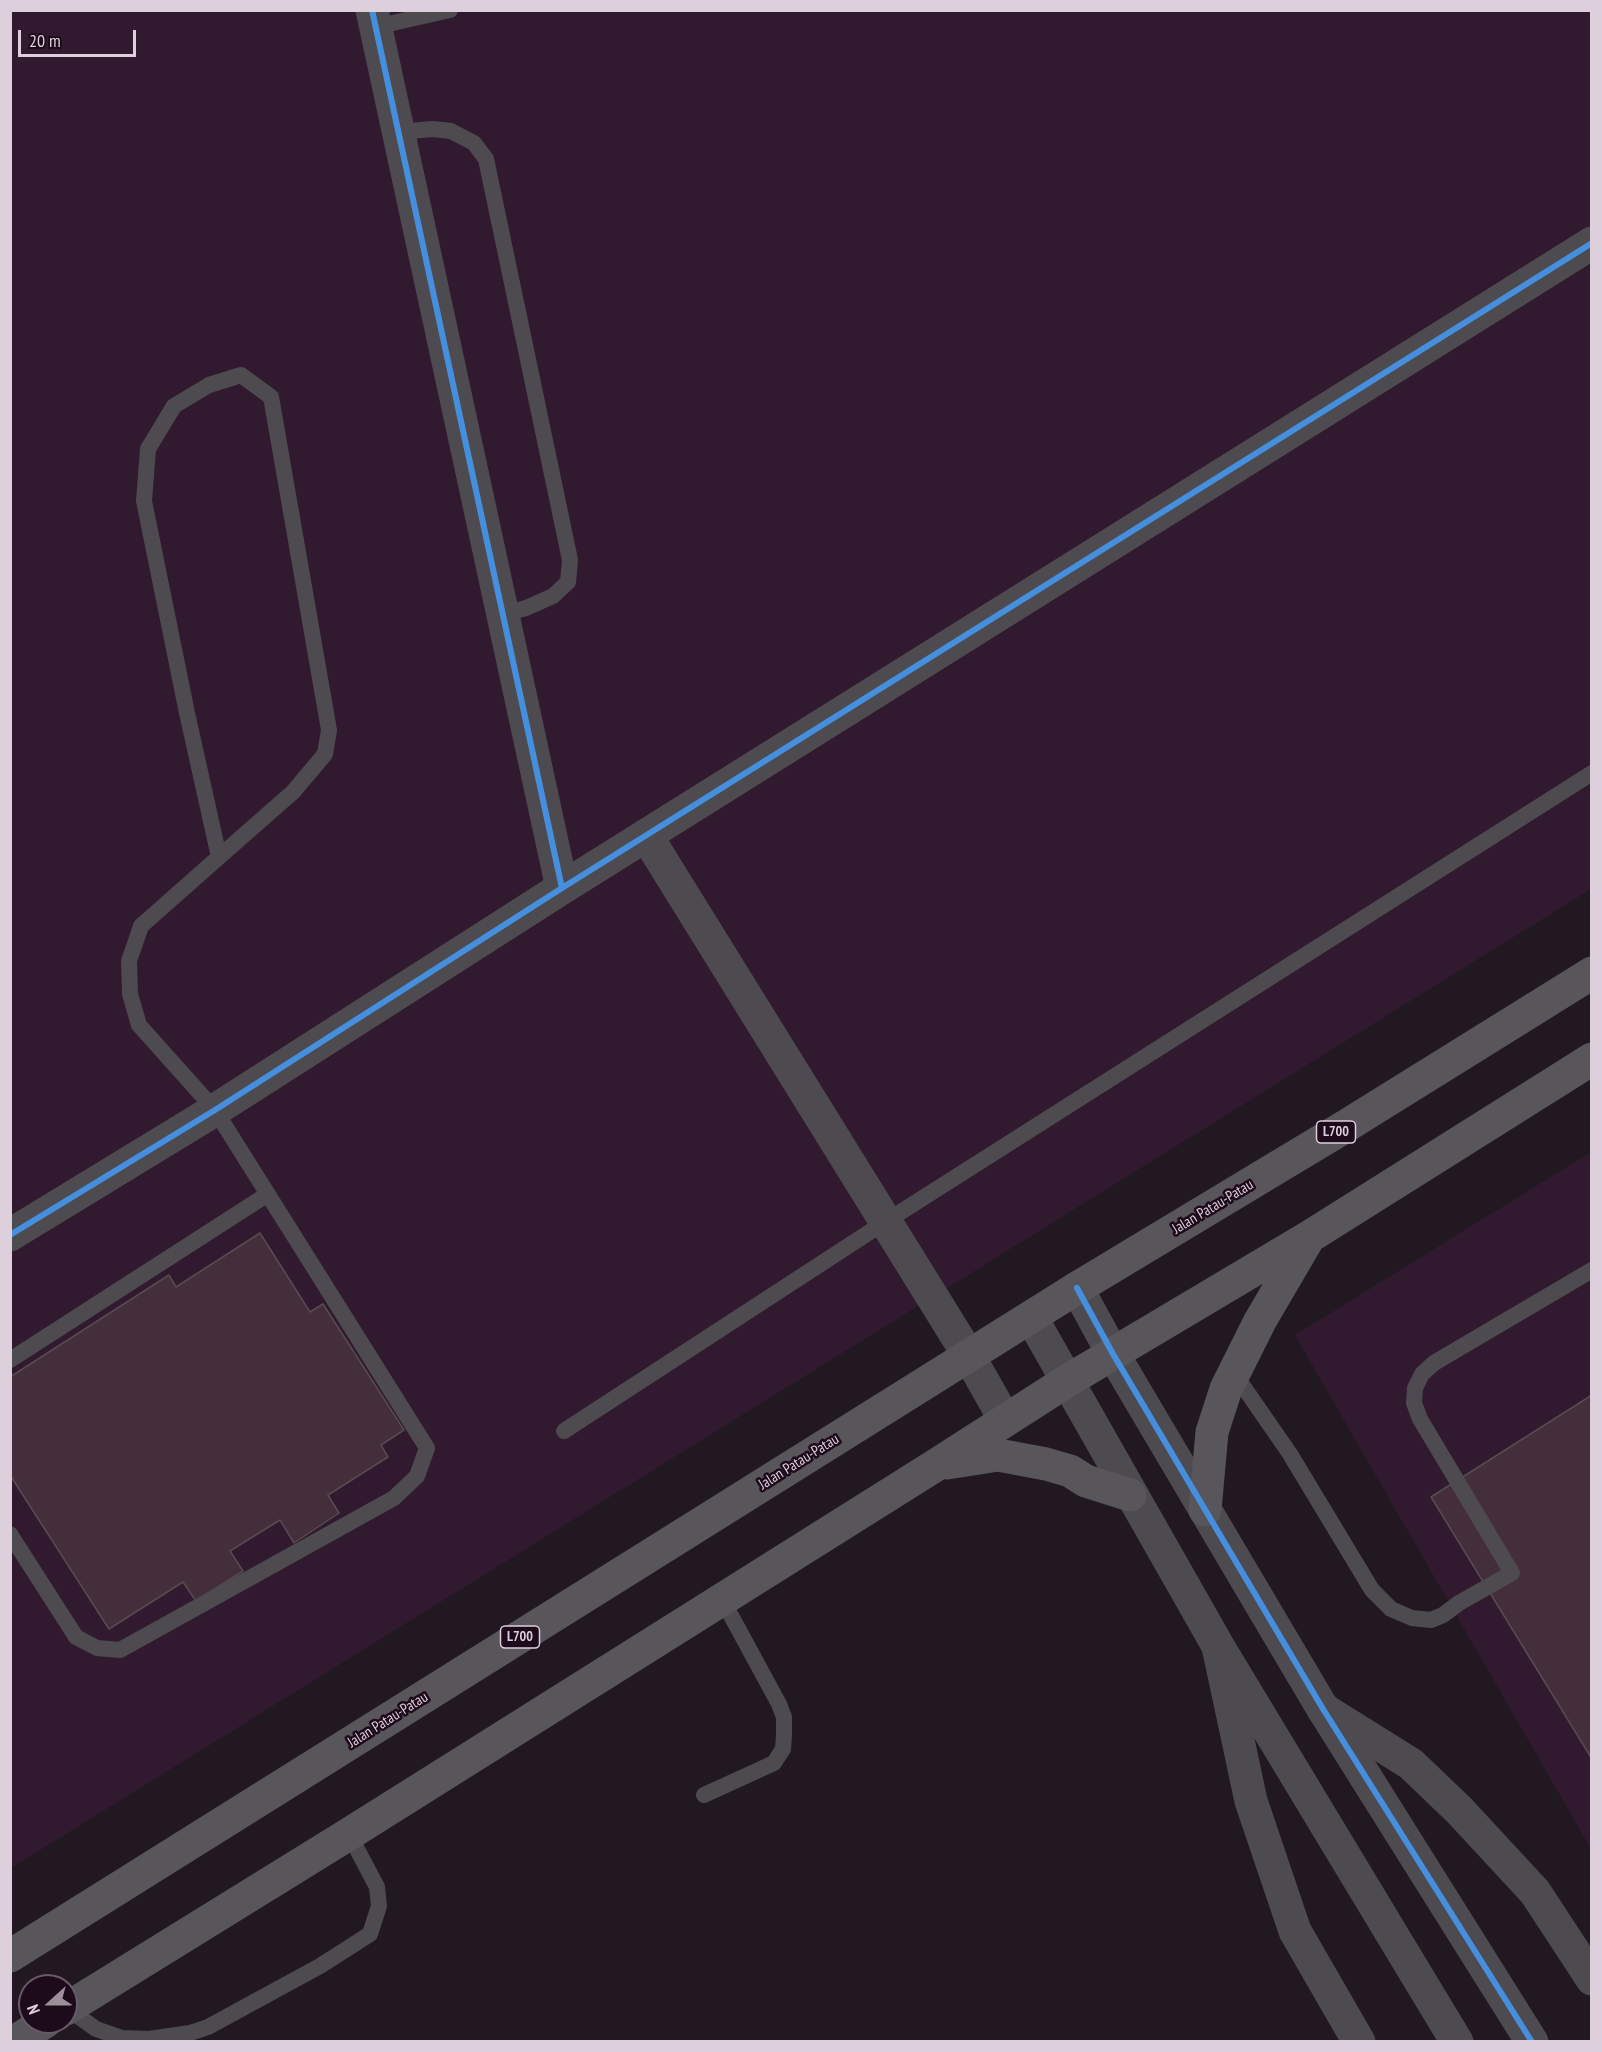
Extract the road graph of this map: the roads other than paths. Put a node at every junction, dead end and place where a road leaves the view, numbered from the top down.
1 (450, 10) edge
2 (374, 19) edge
3 (398, 132) junction
4 (1592, 243) edge
5 (503, 614) junction
6 (1592, 773) edge
7 (646, 836) junction
8 (219, 857) junction
9 (562, 888) junction
10 (1592, 973) edge
11 (1592, 1059) edge
12 (215, 1110) junction
13 (268, 1194) junction
14 (885, 1222) junction
15 (10, 1235) edge
16 (1309, 1237) junction
17 (1592, 1270) edge
18 (1077, 1288) junction
19 (1031, 1317) junction
20 (1113, 1354) junction
21 (969, 1356) junction
22 (10, 1360) edge
23 (1234, 1373) junction
24 (1067, 1381) junction
25 (1005, 1420) junction
26 (564, 1431) dead end
27 (936, 1465) junction
28 (1130, 1495) junction
29 (1205, 1510) junction
30 (10, 1534) edge
31 (722, 1599) junction
32 (1218, 1646) junction
33 (1323, 1709) junction
34 (704, 1795) dead end
35 (349, 1834) junction
36 (10, 1956) edge
37 (1592, 1979) edge
38 (78, 2001) edge
39 (78, 2016) edge
40 (1359, 2042) edge
41 (1457, 2042) edge
42 (1532, 2042) edge

1 - 2 lane
2 - 3 street
3 - 5 street
3 - 5 lane
4 - 7 street
5 - 9 street
6 - 14 lane
7 - 9 street
7 - 14 street
8 - 8 lane
8 - 12 lane
9 - 12 street
10 - 18 main road, Jalan Patau-Patau / L700
11 - 16 main road
12 - 13 lane
12 - 15 street
13 - 22 lane
13 - 30 lane
14 - 21 street
14 - 26 lane
16 - 20 main road
16 - 23 main road
17 - 23 lane
18 - 19 main road, Jalan Patau-Patau / L700
18 - 20 street
19 - 21 main road, Jalan Patau-Patau / L700
19 - 24 street
20 - 24 main road
20 - 29 street
21 - 25 street
21 - 36 main road, Jalan Patau-Patau / L700
23 - 29 main road
24 - 25 main road
24 - 28 street
25 - 27 main road
27 - 28 main road
27 - 31 main road
28 - 32 street
29 - 33 street
31 - 34 lane
31 - 35 main road
32 - 40 street
32 - 41 street
33 - 37 street
33 - 42 street
35 - 38 main road
35 - 39 lane

